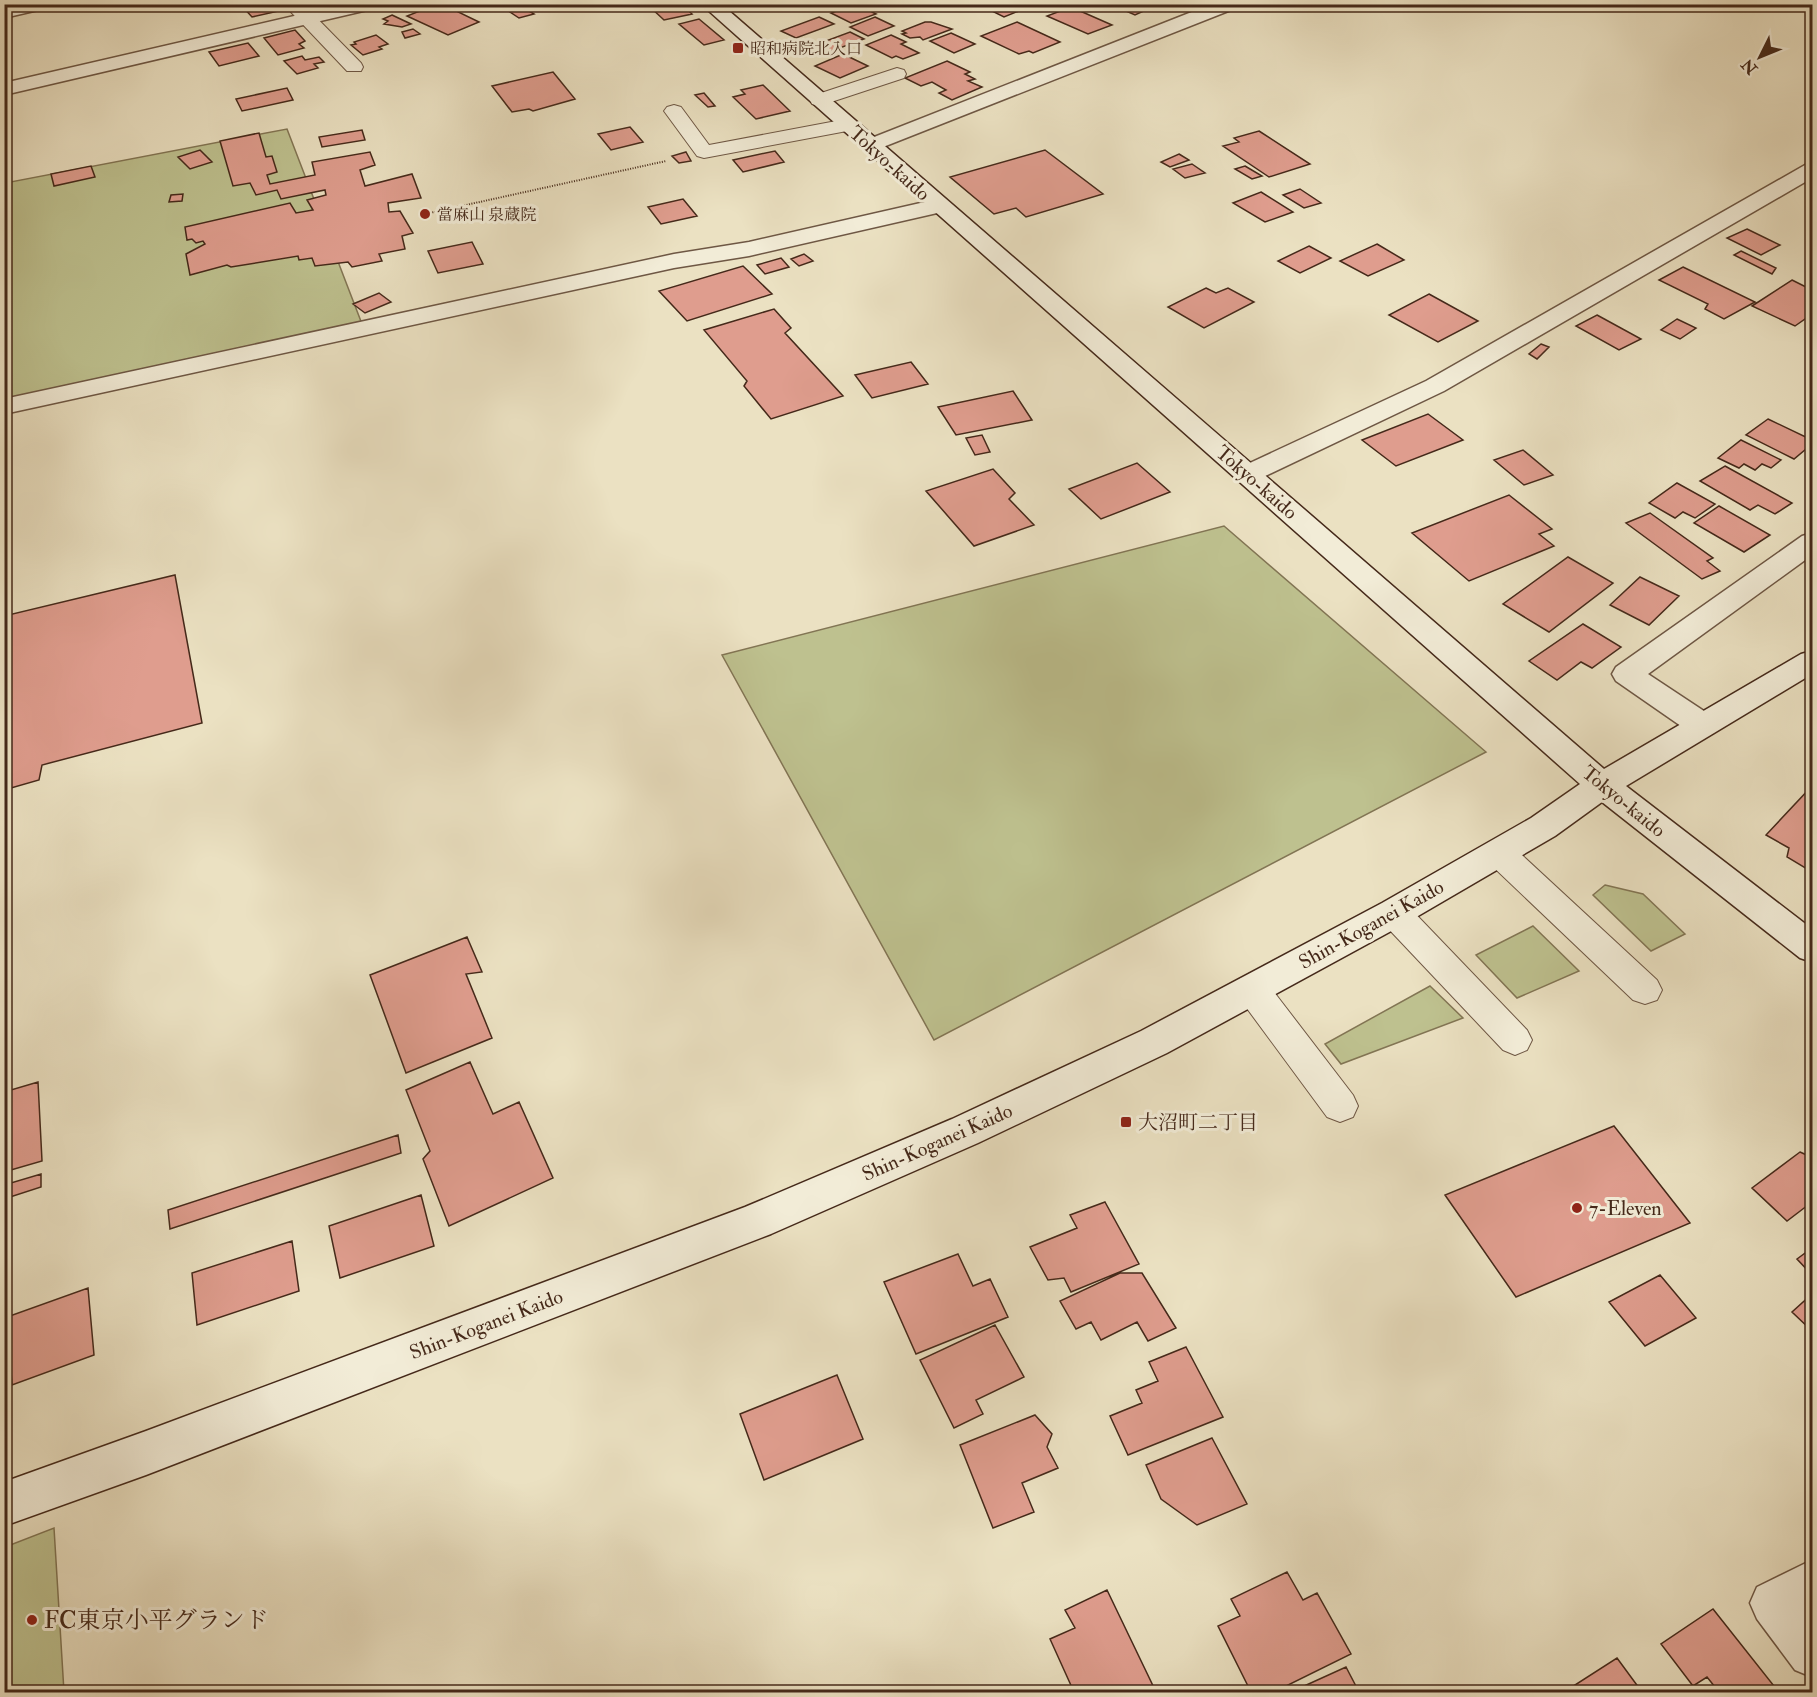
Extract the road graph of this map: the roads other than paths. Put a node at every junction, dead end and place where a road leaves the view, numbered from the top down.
1 (41, 4) edge
2 (372, 4) edge
3 (710, 4) edge
4 (1230, 4) edge
5 (4, 13) edge
6 (301, 14) junction
7 (354, 67) dead end
8 (897, 74) dead end
9 (4, 89) edge
10 (819, 100) junction
11 (674, 111) dead end
12 (847, 124) junction
13 (871, 145) junction
14 (1812, 169) edge
15 (938, 206) junction
16 (4, 407) edge
17 (1248, 474) junction
18 (1812, 542) edge
19 (1812, 661) edge
20 (1702, 725) junction
21 (1602, 785) junction
22 (1499, 853) junction
23 (1394, 913) junction
24 (1812, 948) edge
25 (1252, 989) junction
26 (1644, 990) dead end
27 (1515, 1040) dead end
28 (1340, 1106) dead end
29 (4, 1504) edge
30 (1812, 1583) edge
31 (1812, 1653) edge

1 - 5 street
2 - 6 street
3 - 10 street, Tokyo-kaido
4 - 13 street
6 - 7 lane
6 - 9 street
8 - 10 lane
10 - 12 street, Tokyo-kaido
11 - 12 lane
12 - 13 street, Tokyo-kaido
13 - 15 street, Tokyo-kaido
14 - 17 street
15 - 16 street
15 - 17 street, Tokyo-kaido
17 - 21 street, Tokyo-kaido
18 - 20 street
19 - 20 street, Shin-Koganei Kaido
20 - 21 street, Shin-Koganei Kaido
21 - 22 street, Shin-Koganei Kaido
21 - 24 street, Tokyo-kaido
22 - 23 street, Shin-Koganei Kaido
22 - 26 lane
23 - 25 street, Shin-Koganei Kaido
23 - 27 lane
25 - 28 lane
25 - 29 street, Shin-Koganei Kaido
30 - 31 street

